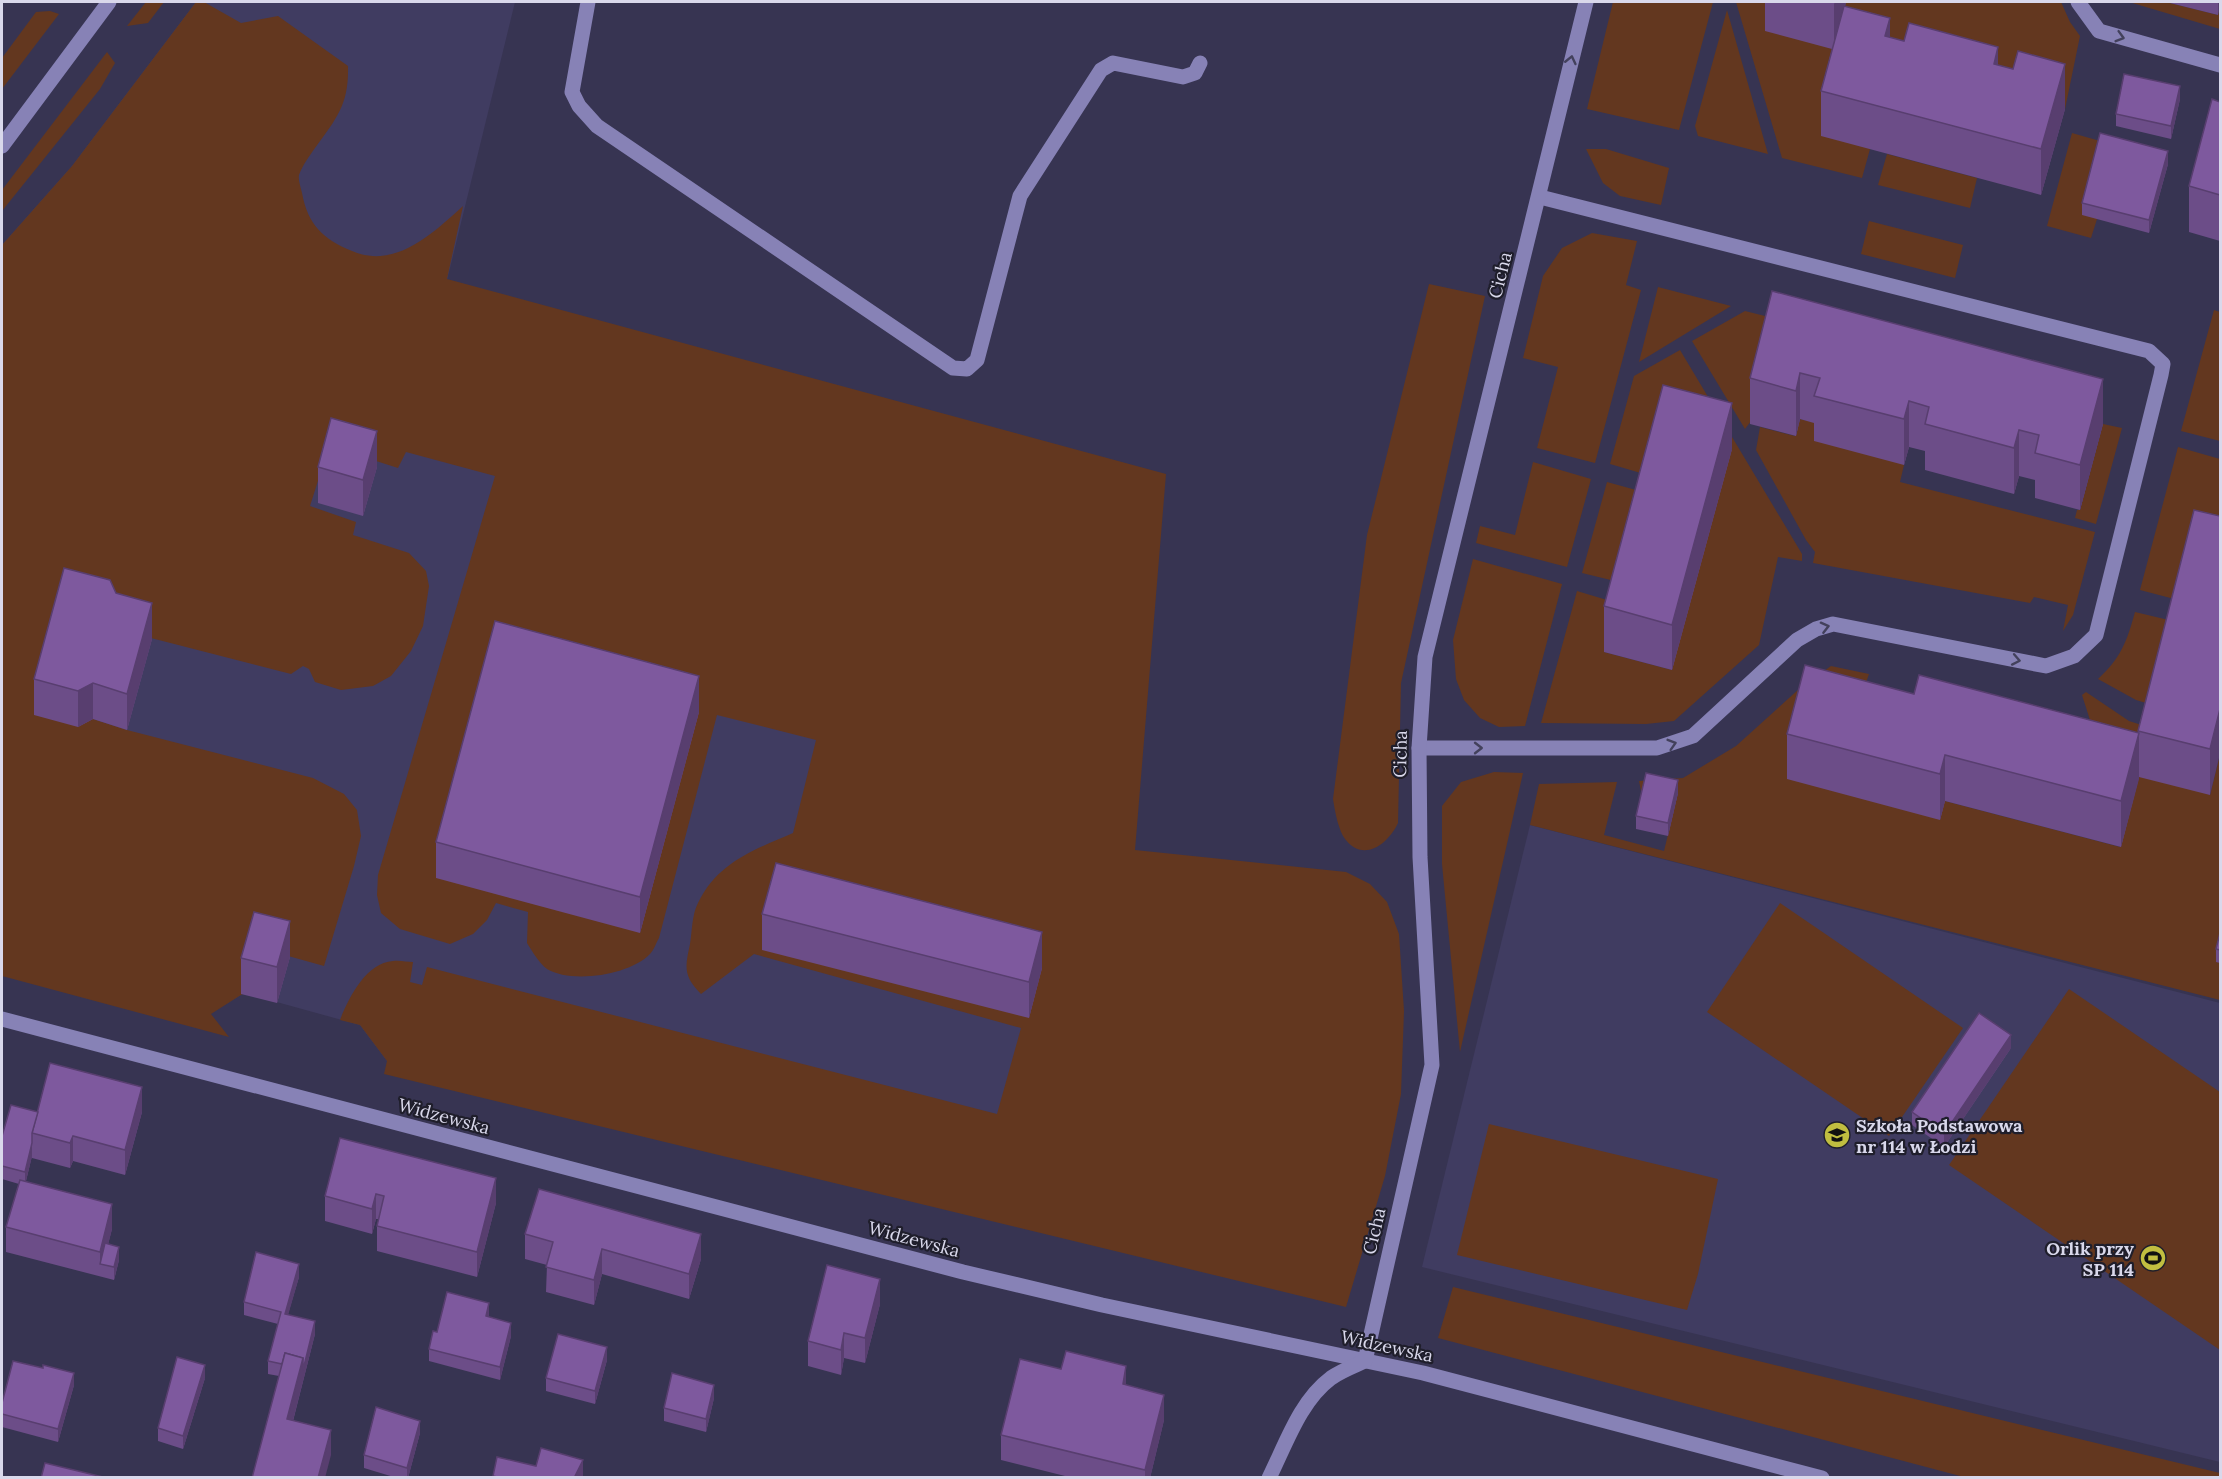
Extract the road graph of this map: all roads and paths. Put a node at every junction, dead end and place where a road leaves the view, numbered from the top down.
1 (109, 2) edge
2 (588, 2) edge
3 (1586, 2) edge
4 (2078, 2) edge
5 (1200, 63) dead end
6 (2220, 65) edge
7 (2, 146) edge
8 (1539, 197) junction
9 (1419, 748) junction
10 (2, 1019) edge
11 (1365, 1361) junction
12 (1269, 1478) edge
13 (1822, 1478) edge

1 - 7 street
2 - 5 street
8 -> 3 street, Cicha
4 -> 6 street
8 - 9 street, Cicha
9 -> 8 street
9 - 11 street, Cicha
10 - 11 street, Widzewska
11 - 12 street
11 - 13 street, Widzewska

